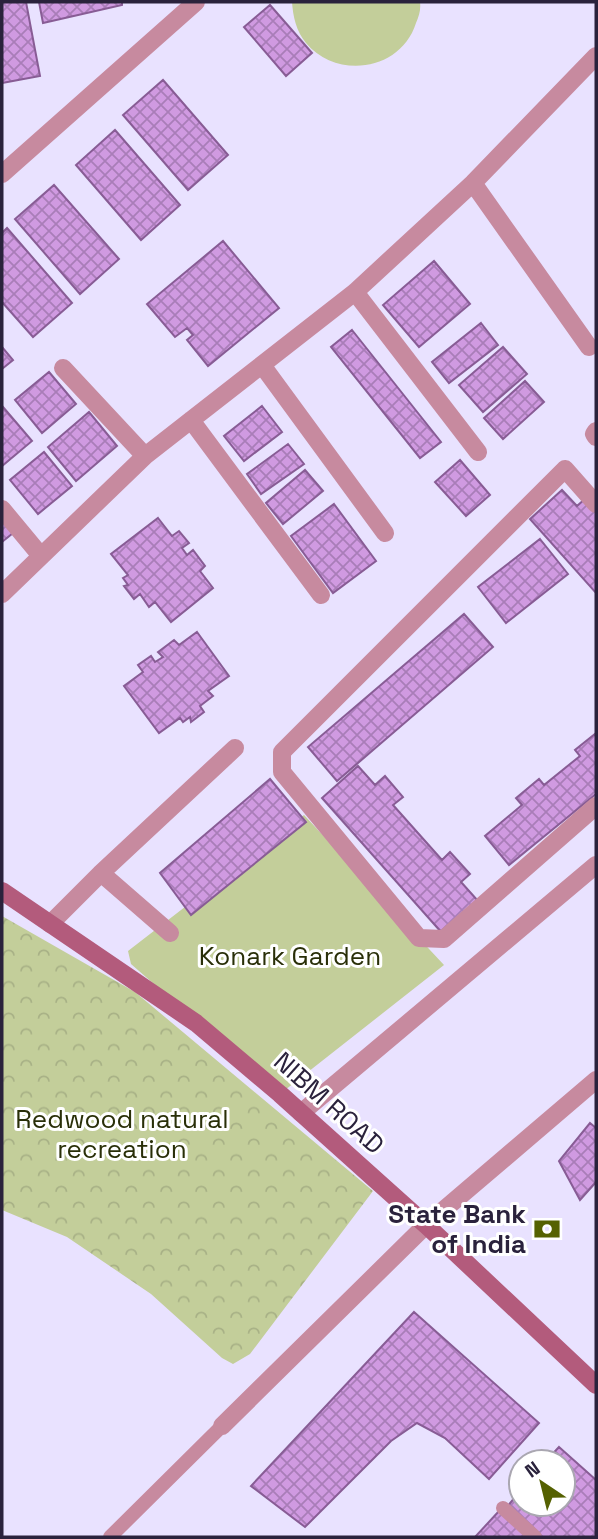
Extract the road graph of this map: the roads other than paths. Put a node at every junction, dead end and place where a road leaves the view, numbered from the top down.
1 (196, 2) edge
2 (596, 55) edge
3 (2, 174) edge
4 (473, 183) junction
5 (355, 292) junction
6 (589, 347) dead end
7 (262, 365) junction
8 (63, 368) dead end
9 (191, 420) junction
10 (596, 431) edge
11 (596, 437) edge
12 (478, 452) dead end
13 (145, 456) junction
14 (596, 504) edge
15 (2, 509) edge
16 (385, 533) dead end
17 (41, 556) junction
18 (2, 594) edge
19 (321, 595) dead end
20 (235, 747) dead end
21 (596, 806) edge
22 (596, 865) edge
23 (101, 873) junction
24 (2, 891) edge
25 (50, 924) junction
26 (170, 933) dead end
27 (596, 1080) edge
28 (301, 1113) junction
29 (426, 1225) junction
30 (596, 1385) edge
31 (222, 1426) joint
32 (503, 1508) dead end
33 (110, 1537) edge
34 (535, 1537) edge

1 - 3 street
2 - 4 street
4 - 5 street
4 - 6 street
5 - 7 street
5 - 12 street
7 - 9 street
7 - 16 street
8 - 13 street
9 - 13 street
9 - 19 street
10 - 11 street
13 - 17 street
14 - 21 street
15 - 17 street
17 - 18 street
20 - 23 street
22 - 28 street
23 - 25 street
23 - 26 street
24 - 25 main road, NIBM ROAD
25 - 28 main road, NIBM ROAD
27 - 29 street
28 - 29 main road, NIBM ROAD
29 - 30 main road, NIBM ROAD
29 - 31 street
31 - 33 lane
32 - 34 lane

